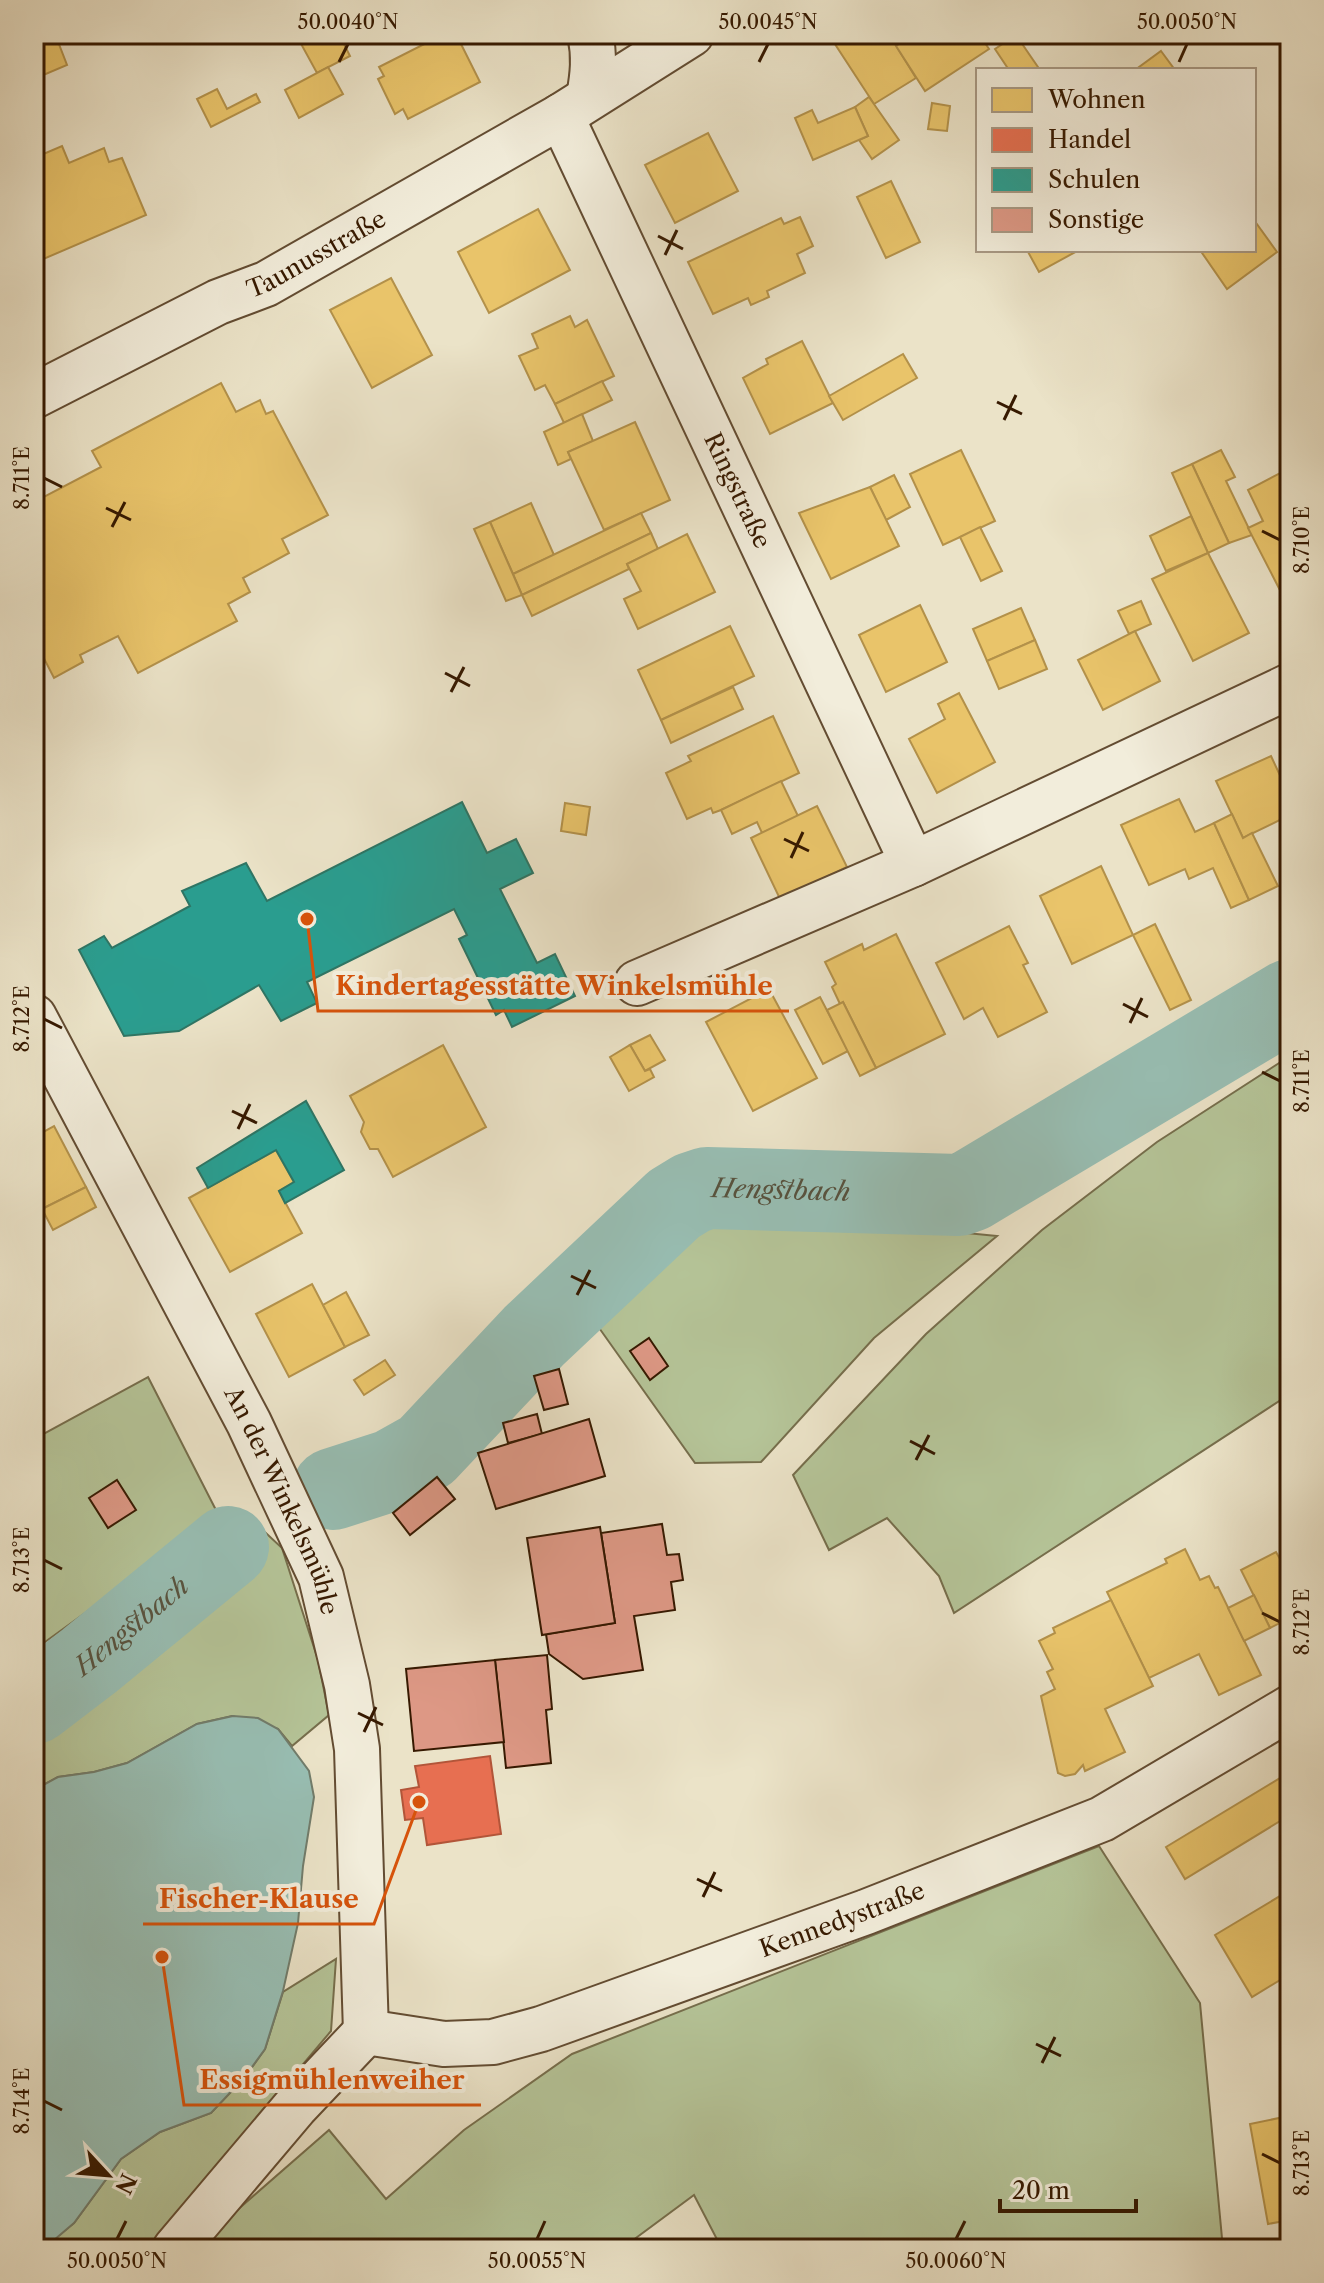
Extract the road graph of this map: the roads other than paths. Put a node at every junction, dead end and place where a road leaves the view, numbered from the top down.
1 (590, 34) edge
2 (691, 34) edge
3 (575, 107) junction
4 (34, 396) edge
5 (1290, 686) edge
6 (913, 864) junction
7 (637, 983) dead end
8 (34, 1017) edge
9 (46, 1067) edge
10 (1290, 1708) edge
11 (366, 2032) junction
12 (175, 2249) edge

1 - 3 street
2 - 3 street, Taunusstraße
3 - 4 street, Taunusstraße
3 - 6 street, Ringstraße
5 - 6 street
6 - 7 street
8 - 9 street, An der Winkelsmühle
9 - 11 street, An der Winkelsmühle
10 - 11 street, Kennedystraße
11 - 12 street

